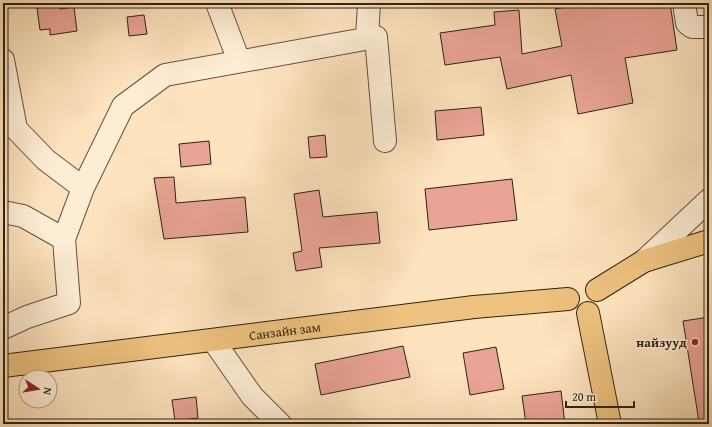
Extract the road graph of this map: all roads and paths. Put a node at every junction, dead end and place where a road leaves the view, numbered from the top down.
1 (217, 3) edge
2 (369, 3) edge
3 (684, 3) edge
4 (709, 27) edge
5 (367, 38) junction
6 (3, 60) edge
7 (239, 61) junction
8 (385, 141) dead end
9 (83, 188) junction
10 (709, 200) edge
11 (3, 212) edge
12 (64, 239) junction
13 (709, 241) edge
14 (644, 261) junction
15 (597, 290) junction
16 (568, 299) junction
17 (588, 313) junction
18 (3, 328) edge
19 (213, 340) junction
20 (3, 366) edge
21 (280, 424) edge
22 (610, 424) edge

1 - 7 street
2 - 5 street
3 - 4 street
5 - 7 street
5 - 8 street
6 - 9 street
7 - 9 street
9 - 12 street
10 - 14 street
11 - 12 street
12 - 18 street
13 - 14 main road
14 - 15 main road
15 - 16 main road
15 - 17 main road
16 - 17 main road
16 - 19 main road, Санзайн зам
17 - 22 main road
19 - 20 main road, Санзайн зам
19 - 21 street

